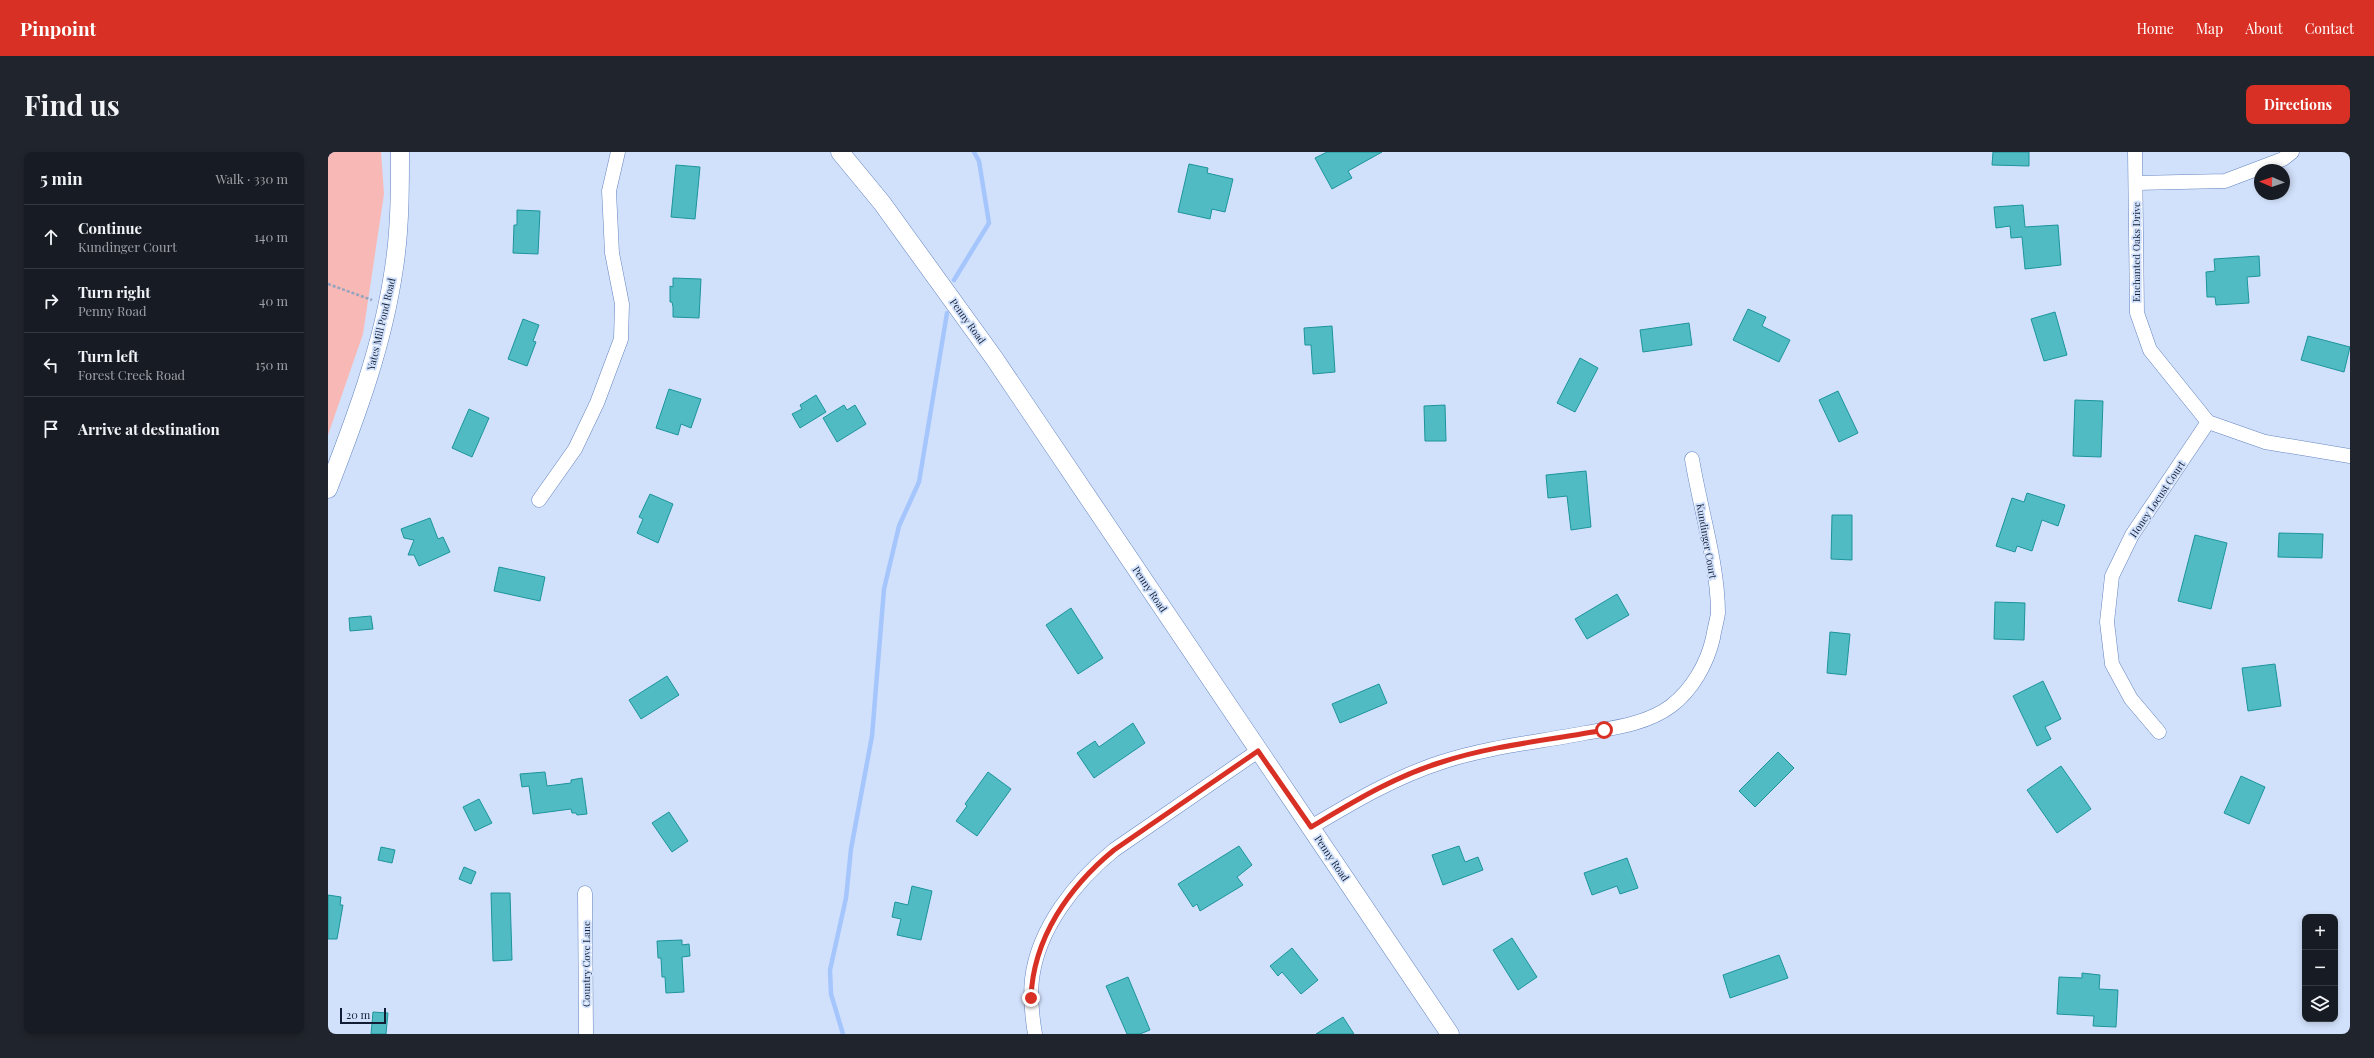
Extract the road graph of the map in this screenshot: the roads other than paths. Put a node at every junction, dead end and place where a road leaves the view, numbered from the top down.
1 (400, 152) edge
2 (618, 152) edge
3 (840, 152) edge
4 (2135, 152) edge
5 (2292, 152) edge
6 (2136, 183) junction
7 (2208, 422) junction
8 (2350, 456) edge
9 (1692, 459) dead end
10 (328, 489) edge
11 (539, 500) dead end
12 (2159, 732) dead end
13 (1258, 751) junction
14 (1311, 827) junction
15 (585, 893) dead end
16 (586, 1034) edge
17 (1035, 1034) edge
18 (1450, 1034) edge

1 - 10 street, Yates Mill Pond Road
2 - 11 street
3 - 13 street, Penny Road
4 - 6 street, Enchanted Oaks Drive
5 - 6 street
6 - 7 street, Enchanted Oaks Drive
7 - 8 street
7 - 12 street, Honey Locust Court
9 - 14 street, Kundinger Court
13 - 14 street, Penny Road
13 - 17 street
14 - 18 street, Penny Road
15 - 16 street, Country Cove Lane

